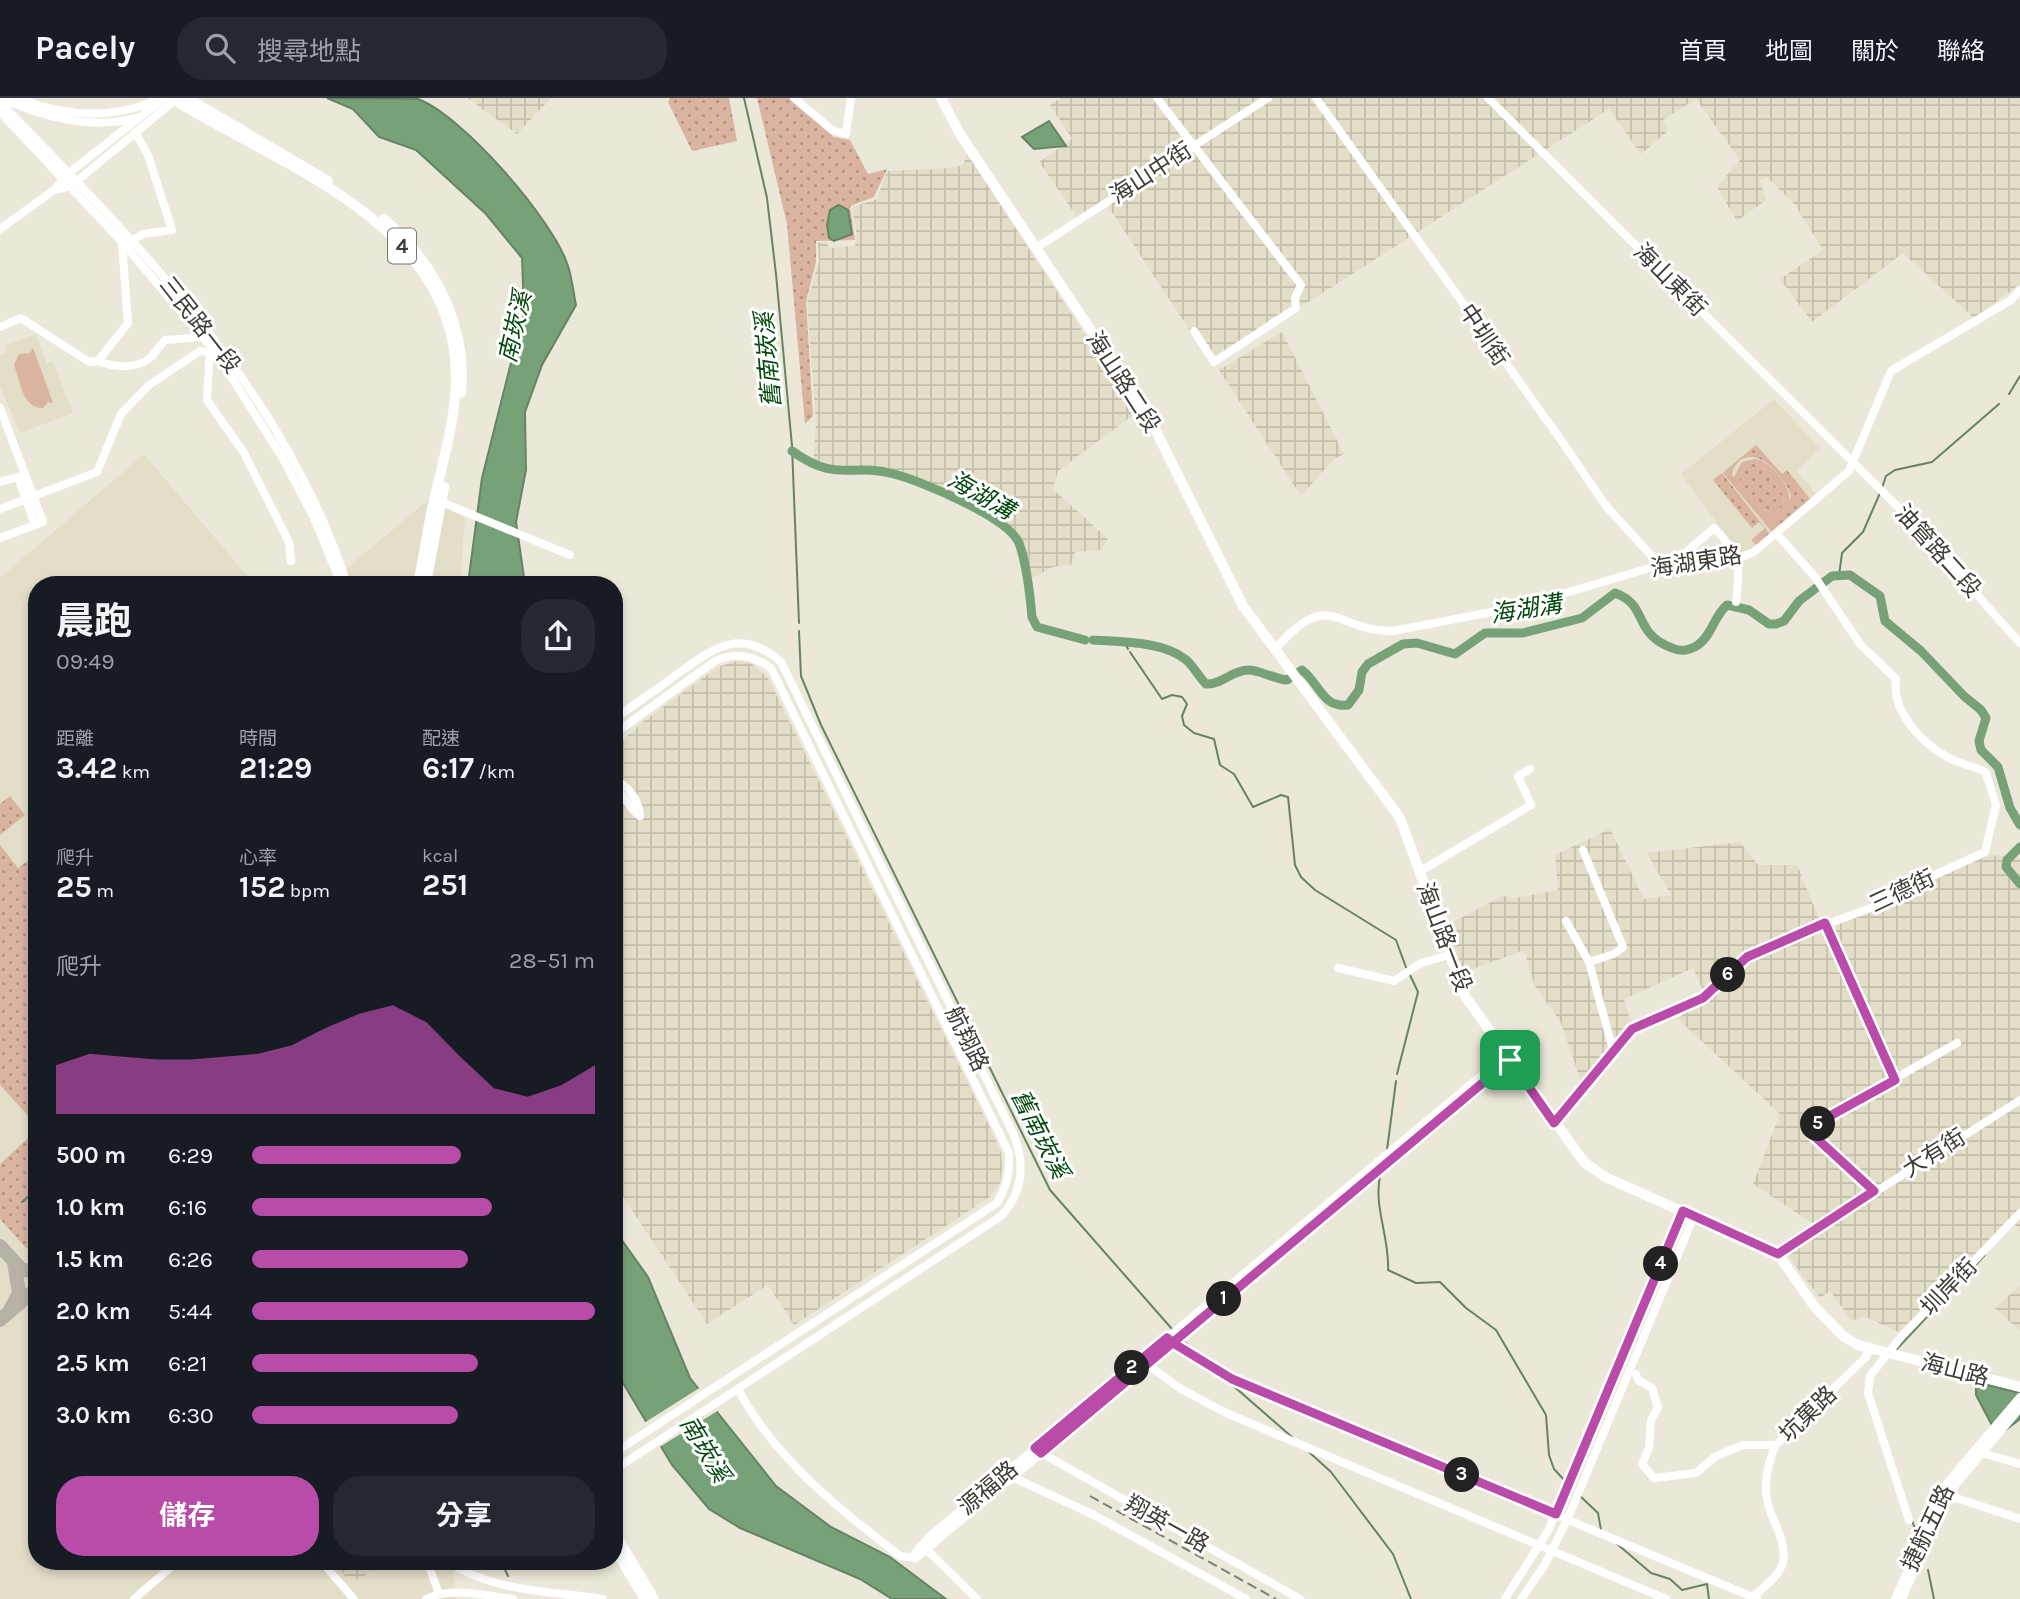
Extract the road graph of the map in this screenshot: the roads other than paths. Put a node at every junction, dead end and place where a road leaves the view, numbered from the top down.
1 (19, 98) edge
2 (170, 98) edge
3 (187, 98) edge
4 (794, 98) edge
5 (851, 98) edge
6 (941, 98) edge
7 (1157, 98) edge
8 (1268, 98) edge
9 (1316, 98) edge
10 (1488, 98) edge
11 (0, 100) edge
12 (164, 108) junction
13 (0, 112) edge
14 (144, 115) junction
15 (135, 132) junction
16 (1192, 146) junction
17 (66, 176) junction
18 (74, 183) junction
19 (54, 190) junction
20 (0, 229) edge
21 (127, 242) junction
22 (1036, 248) junction
23 (2020, 290) edge
24 (0, 327) edge
25 (204, 330) junction
26 (1194, 331) dead end
27 (209, 350) junction
28 (98, 361) junction
29 (0, 408) edge
30 (1853, 461) junction
31 (21, 476) junction
32 (0, 482) edge
33 (30, 498) junction
34 (440, 502) junction
35 (0, 509) edge
36 (1776, 533) junction
37 (0, 538) edge
38 (570, 555) dead end
39 (1738, 558) junction
40 (290, 561) dead end
41 (1674, 563) junction
42 (1660, 565) junction
43 (338, 576) edge
44 (344, 576) edge
45 (420, 576) edge
46 (427, 576) edge
47 (1736, 602) dead end
48 (2020, 643) edge
49 (1275, 649) junction
50 (1295, 676) joint
51 (623, 713) edge
52 (623, 727) edge
53 (1530, 769) dead end
54 (623, 790) edge
55 (623, 794) edge
56 (1583, 850) dead end
57 (1419, 872) junction
58 (1566, 921) dead end
59 (1825, 923) junction
60 (1449, 955) junction
61 (1589, 962) junction
62 (1338, 968) dead end
63 (1957, 1043) dead end
64 (1613, 1050) junction
65 (1508, 1058) junction
66 (1895, 1080) junction
67 (2020, 1100) edge
68 (1554, 1123) junction
69 (1874, 1191) junction
70 (1683, 1211) junction
71 (2020, 1213) edge
72 (1694, 1216) junction
73 (1778, 1254) junction
74 (1170, 1340) junction
75 (1869, 1349) junction
76 (1889, 1353) junction
77 (1144, 1362) junction
78 (1636, 1374) dead end
79 (2020, 1387) edge
80 (735, 1390) junction
81 (2020, 1397) edge
82 (2020, 1408) edge
83 (1776, 1445) junction
84 (623, 1447) edge
85 (1038, 1451) junction
86 (1982, 1454) junction
87 (623, 1464) edge
88 (2020, 1464) edge
89 (1009, 1475) junction
90 (1944, 1494) junction
91 (1556, 1514) junction
92 (1568, 1518) junction
93 (2020, 1519) edge
94 (1909, 1520) dead end
95 (1541, 1546) junction
96 (623, 1547) edge
97 (925, 1548) junction
98 (1552, 1551) junction
99 (623, 1563) edge
100 (168, 1570) edge
101 (329, 1570) edge
102 (430, 1570) edge
103 (461, 1570) edge
104 (439, 1594) junction
105 (1754, 1598) edge
106 (134, 1599) edge
107 (354, 1599) edge
108 (426, 1599) edge
109 (513, 1599) edge
110 (603, 1599) edge
111 (645, 1599) edge
112 (654, 1599) edge
113 (977, 1599) edge
114 (1246, 1599) edge
115 (1300, 1599) edge
116 (1505, 1599) edge
117 (1521, 1599) edge
118 (1666, 1599) edge
119 (1895, 1599) edge
120 (1902, 1599) edge

1 - 2 street
2 - 12 street
2 - 14 street
2 - 45 main road, 4
3 - 34 main road, 4
4 - 5 street
6 - 22 main road, 海山路二段
7 - 16 street
8 - 16 street, 海山中街
9 - 42 street, 中圳街
10 - 30 street, 海山東街
11 - 14 street
11 - 17 street, 三民路一段
12 - 14 street
12 - 15 street
13 - 17 street, 三民路一段
14 - 17 street
15 - 18 street
15 - 21 street
16 - 22 street, 海山中街
16 - 26 street
17 - 18 street, 三民路一段
17 - 19 street
18 - 19 street
18 - 21 street, 三民路一段
19 - 20 street
21 - 25 street, 三民路一段
21 - 28 street
22 - 49 main road, 海山路二段
23 - 30 street, 海湖東路
24 - 28 street
25 - 27 street
25 - 28 street
25 - 44 street, 三民路一段
27 - 33 street
27 - 40 street
27 - 43 street, 三民路一段
29 - 31 street
30 - 36 street, 海湖東路
30 - 48 street, 油管路二段
31 - 32 street
31 - 33 street
33 - 35 street
33 - 37 street
34 - 38 street
34 - 46 main road, 4
36 - 39 street, 海湖東路
36 - 59 street, 三德街
39 - 41 street, 海湖東路
39 - 41 street
39 - 47 street
41 - 42 street, 海湖東路
42 - 49 street, 海湖東路
49 - 50 main road, 海山路二段
50 - 57 main road, 海山路一段
51 - 80 street, 航翔路
52 - 84 street, 航翔路
53 - 57 street
54 - 55 street
56 - 61 street
57 - 60 main road, 海山路一段
58 - 61 street
59 - 64 street, 三德街
59 - 66 street
60 - 62 street
60 - 65 main road, 海山路一段
61 - 64 street
63 - 66 street
64 - 68 street, 三德街
65 - 68 main road, 海山路一段
65 - 74 street, 源福路
66 - 69 street
67 - 69 street, 大有街
68 - 70 main road, 海山路一段
69 - 73 street, 大有街
70 - 72 main road, 海山路一段
70 - 91 street
71 - 76 street, 圳岸街
72 - 73 main road, 海山路一段
72 - 92 street
73 - 75 main road
74 - 77 street, 源福路
74 - 91 street
75 - 76 main road
75 - 83 street, 坑菓路
76 - 79 main road, 海山路
76 - 94 street, 圳岸街
77 - 85 street, 源福路
77 - 95 street
78 - 83 street
80 - 87 street, 航翔路
80 - 97 street
81 - 90 street, 捷航五路
82 - 86 street, 捷航五路
83 - 105 street, 坑菓路
85 - 89 street, 源福路
85 - 115 street, 翔英一路
86 - 88 street
86 - 90 street, 捷航五路
89 - 97 street, 源福路
89 - 114 street, 翔英一路
90 - 93 street
90 - 119 street, 捷航五路
90 - 120 street, 捷航五路
91 - 92 street
91 - 95 street
92 - 98 street
92 - 105 street
95 - 98 street
95 - 116 street
96 - 112 main road
97 - 113 street
98 - 117 street
98 - 118 street
99 - 111 main road
100 - 106 street
101 - 107 street
102 - 104 street
103 - 110 street
104 - 108 street
104 - 109 street

